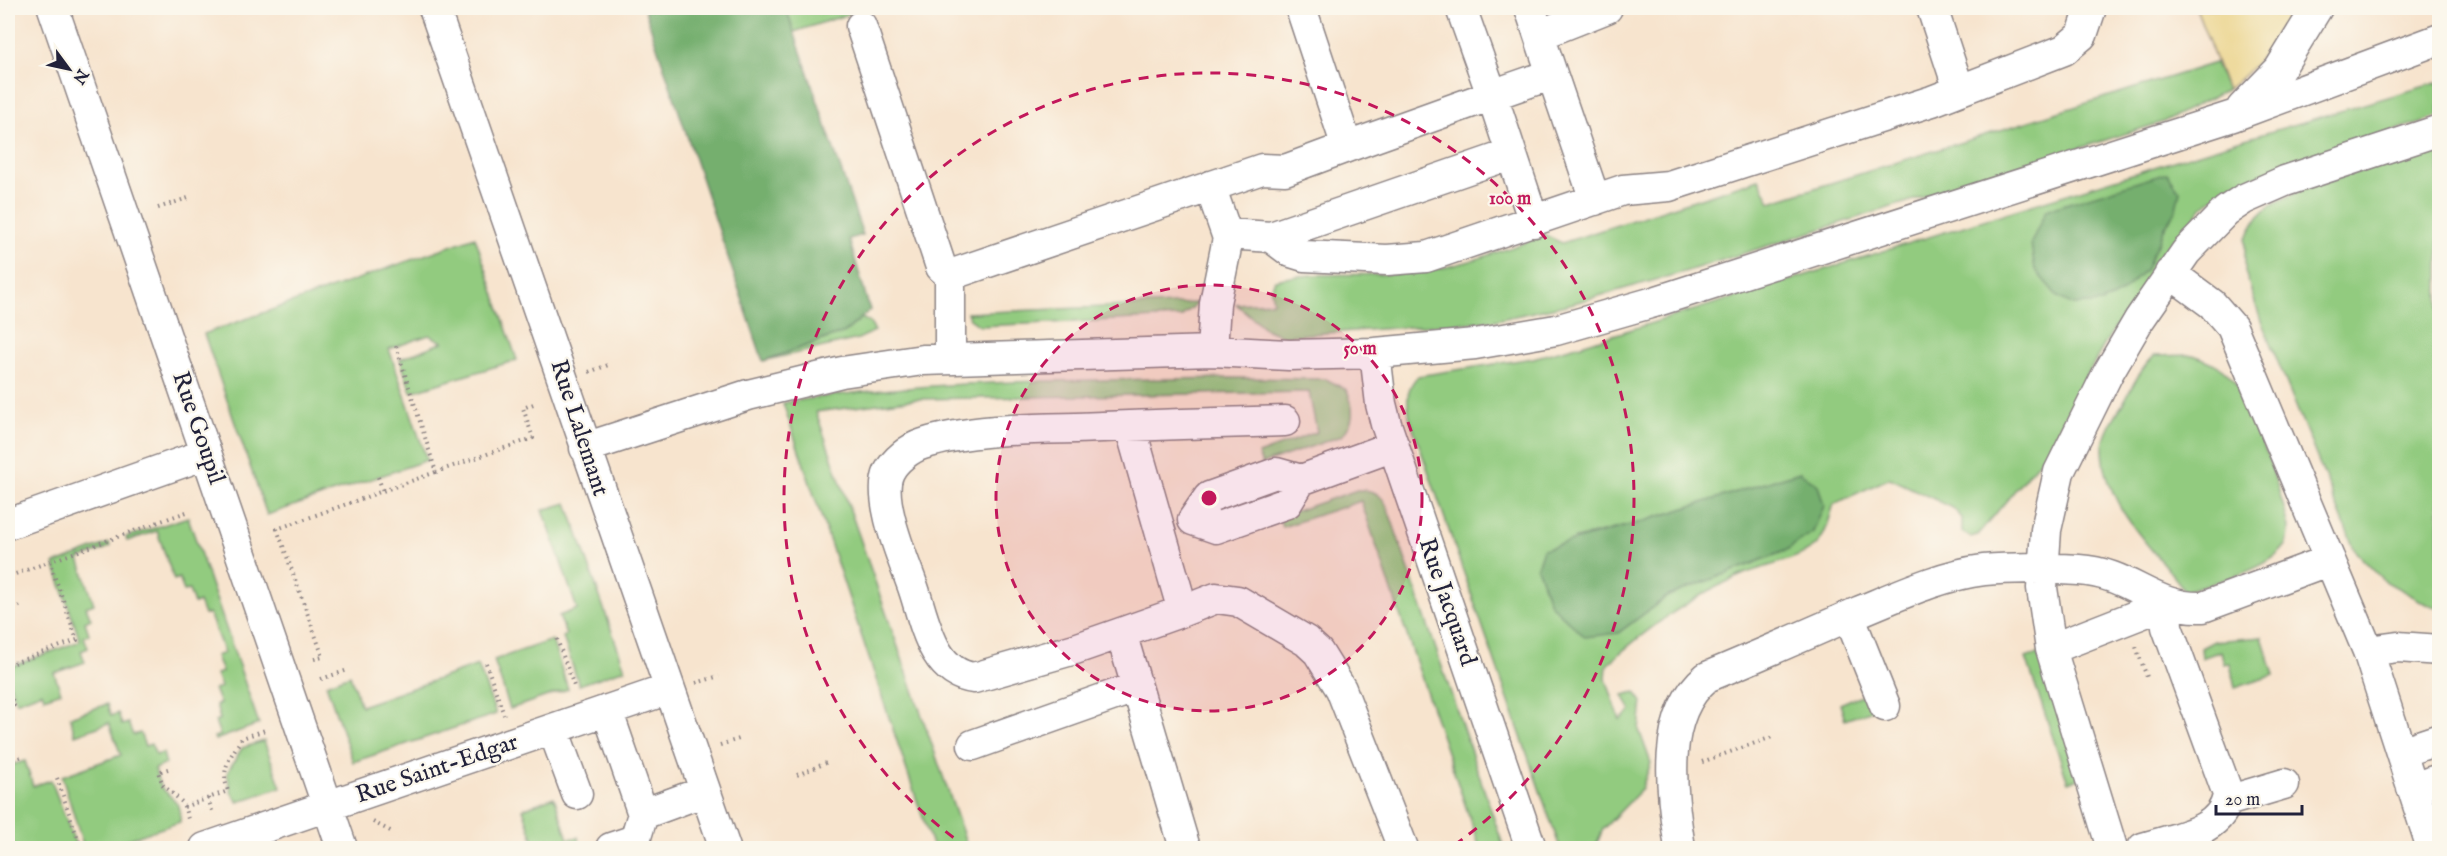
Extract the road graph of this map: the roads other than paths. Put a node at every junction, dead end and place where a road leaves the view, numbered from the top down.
1 (53, 8) edge
2 (434, 8) edge
3 (1301, 8) edge
4 (1461, 8) edge
5 (1530, 8) edge
6 (1607, 8) edge
7 (1932, 8) edge
8 (2091, 8) edge
9 (2317, 8) edge
10 (861, 26) dead end
11 (1539, 35) junction
12 (2439, 39) edge
13 (1552, 74) junction
14 (1959, 90) junction
15 (1492, 95) junction
16 (2233, 116) junction
17 (2439, 130) edge
18 (1347, 147) junction
19 (1511, 154) junction
20 (1210, 186) junction
21 (1595, 200) junction
22 (1534, 222) junction
23 (1228, 234) junction
24 (1271, 237) junction
25 (2170, 273) junction
26 (950, 275) junction
27 (1212, 351) junction
28 (1375, 353) junction
29 (950, 357) junction
30 (1285, 421) dead end
31 (1130, 426) junction
32 (1394, 446) junction
33 (585, 447) junction
34 (206, 454) junction
35 (8, 524) edge
36 (1160, 530) junction
37 (2330, 561) junction
38 (2042, 567) junction
39 (2166, 604) junction
40 (1183, 611) junction
41 (1850, 616) junction
42 (1121, 633) junction
43 (2051, 649) junction
44 (2439, 650) edge
45 (2368, 651) junction
46 (681, 687) junction
47 (1137, 687) junction
48 (1885, 706) dead end
49 (607, 710) junction
50 (553, 729) junction
51 (2439, 739) edge
52 (973, 745) dead end
53 (2401, 752) junction
54 (2426, 783) edge
55 (2283, 784) dead end
56 (705, 790) junction
57 (577, 794) dead end
58 (2227, 801) junction
59 (328, 806) junction
60 (635, 809) junction
61 (205, 849) edge
62 (342, 849) edge
63 (611, 849) edge
64 (725, 849) edge
65 (1185, 849) edge
66 (1403, 849) edge
67 (1531, 849) edge
68 (1680, 849) edge
69 (2112, 849) edge
70 (2143, 849) edge
71 (2432, 849) edge

1 - 34 street, Rue Goupil
2 - 33 street, Rue Lalemant
3 - 18 street
4 - 15 street
5 - 11 street
6 - 11 street
7 - 14 street
8 - 14 street
9 - 16 street
10 - 26 street
11 - 13 street
12 - 16 street
13 - 15 street
13 - 21 street
14 - 21 street
15 - 18 street
15 - 19 street
16 - 28 street
17 - 25 street
18 - 20 street
19 - 22 street
19 - 24 street
20 - 23 street
20 - 26 street
21 - 22 street
22 - 24 street
23 - 24 street
23 - 27 street
25 - 37 street
25 - 38 street
26 - 29 street
27 - 28 street
27 - 29 street
28 - 32 street, Rue Jacquard
29 - 33 street
30 - 31 street
31 - 36 street
31 - 42 street
32 - 36 street
32 - 67 street, Rue Jacquard
33 - 46 street, Rue Lalemant
34 - 35 street
34 - 59 street, Rue Goupil
36 - 40 street
37 - 39 street
37 - 45 street
38 - 39 street
38 - 41 street
38 - 43 street
39 - 43 street
39 - 58 street
40 - 42 street
40 - 66 street
41 - 48 street
41 - 68 street
42 - 47 street
43 - 69 street
44 - 45 street
45 - 53 street
46 - 49 street, Rue Saint-Edgar
46 - 56 street, Rue Lalemant
47 - 52 street
47 - 65 street
49 - 50 street, Rue Saint-Edgar
49 - 60 street
50 - 57 street
50 - 59 street, Rue Saint-Edgar
51 - 53 street
53 - 54 street
54 - 71 street
55 - 58 street
56 - 60 street
56 - 64 street, Rue Lalemant
58 - 70 street
59 - 61 street, Rue Saint-Edgar
59 - 62 street, Rue Goupil
60 - 63 street

